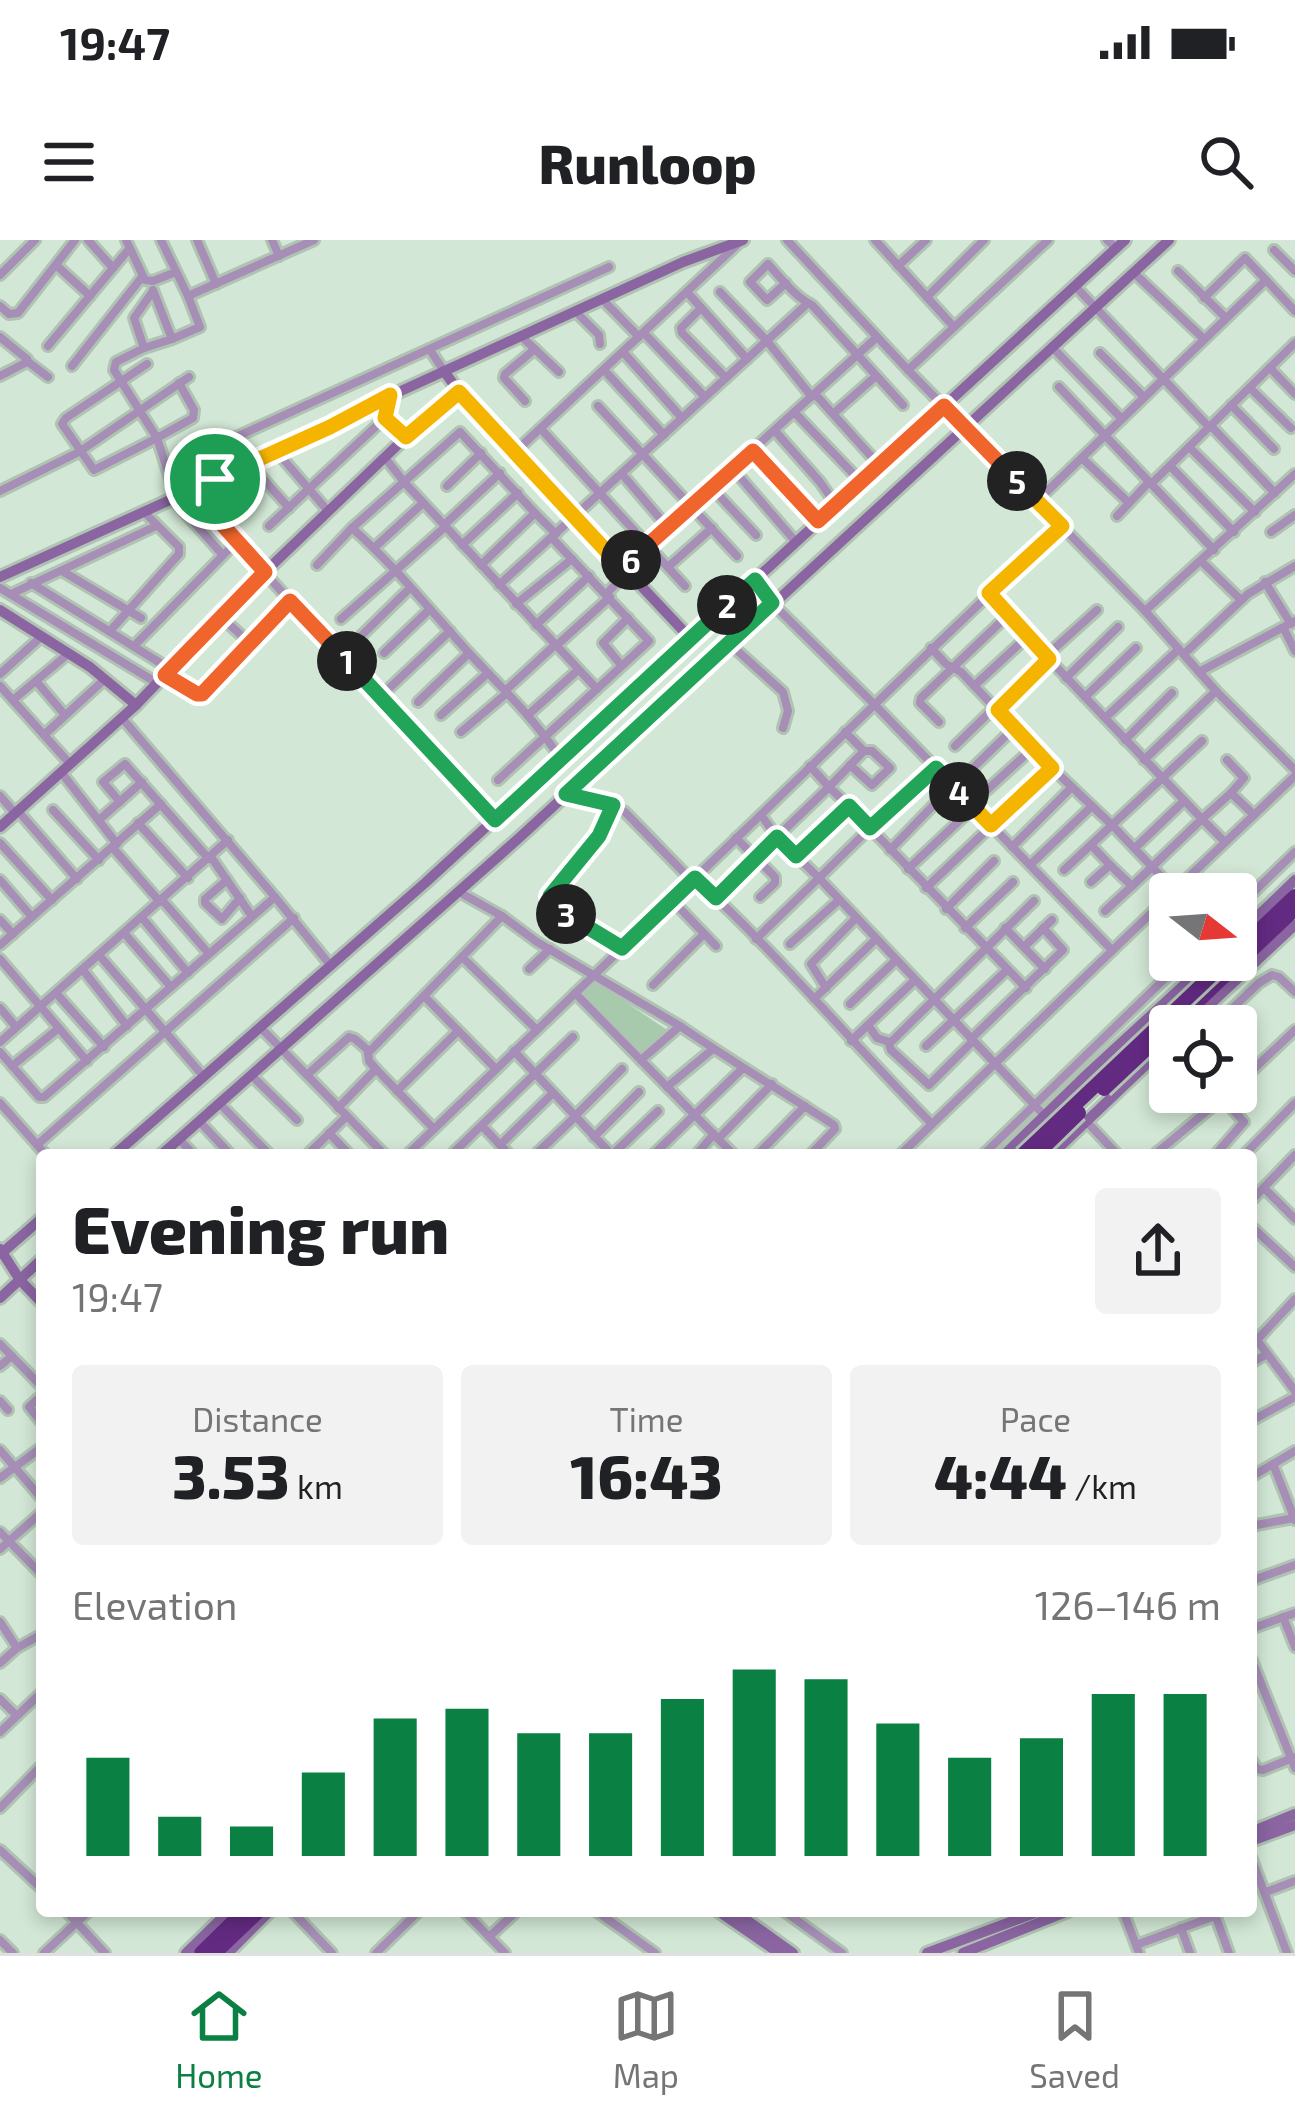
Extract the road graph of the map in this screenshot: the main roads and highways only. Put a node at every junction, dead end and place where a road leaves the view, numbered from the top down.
1 (1295, 896) edge
2 (1295, 909) edge
3 (1257, 932) edge
4 (1206, 981) edge
5 (1194, 1005) edge
6 (1149, 1048) edge
7 (1028, 1149) edge
8 (1042, 1149) edge
9 (238, 1917) edge
10 (253, 1917) edge
11 (201, 1953) edge
12 (215, 1953) edge

1 - 3 highway
2 - 5 highway
4 - 7 highway, bridge
6 - 8 highway, bridge
9 - 11 highway
10 - 12 highway

